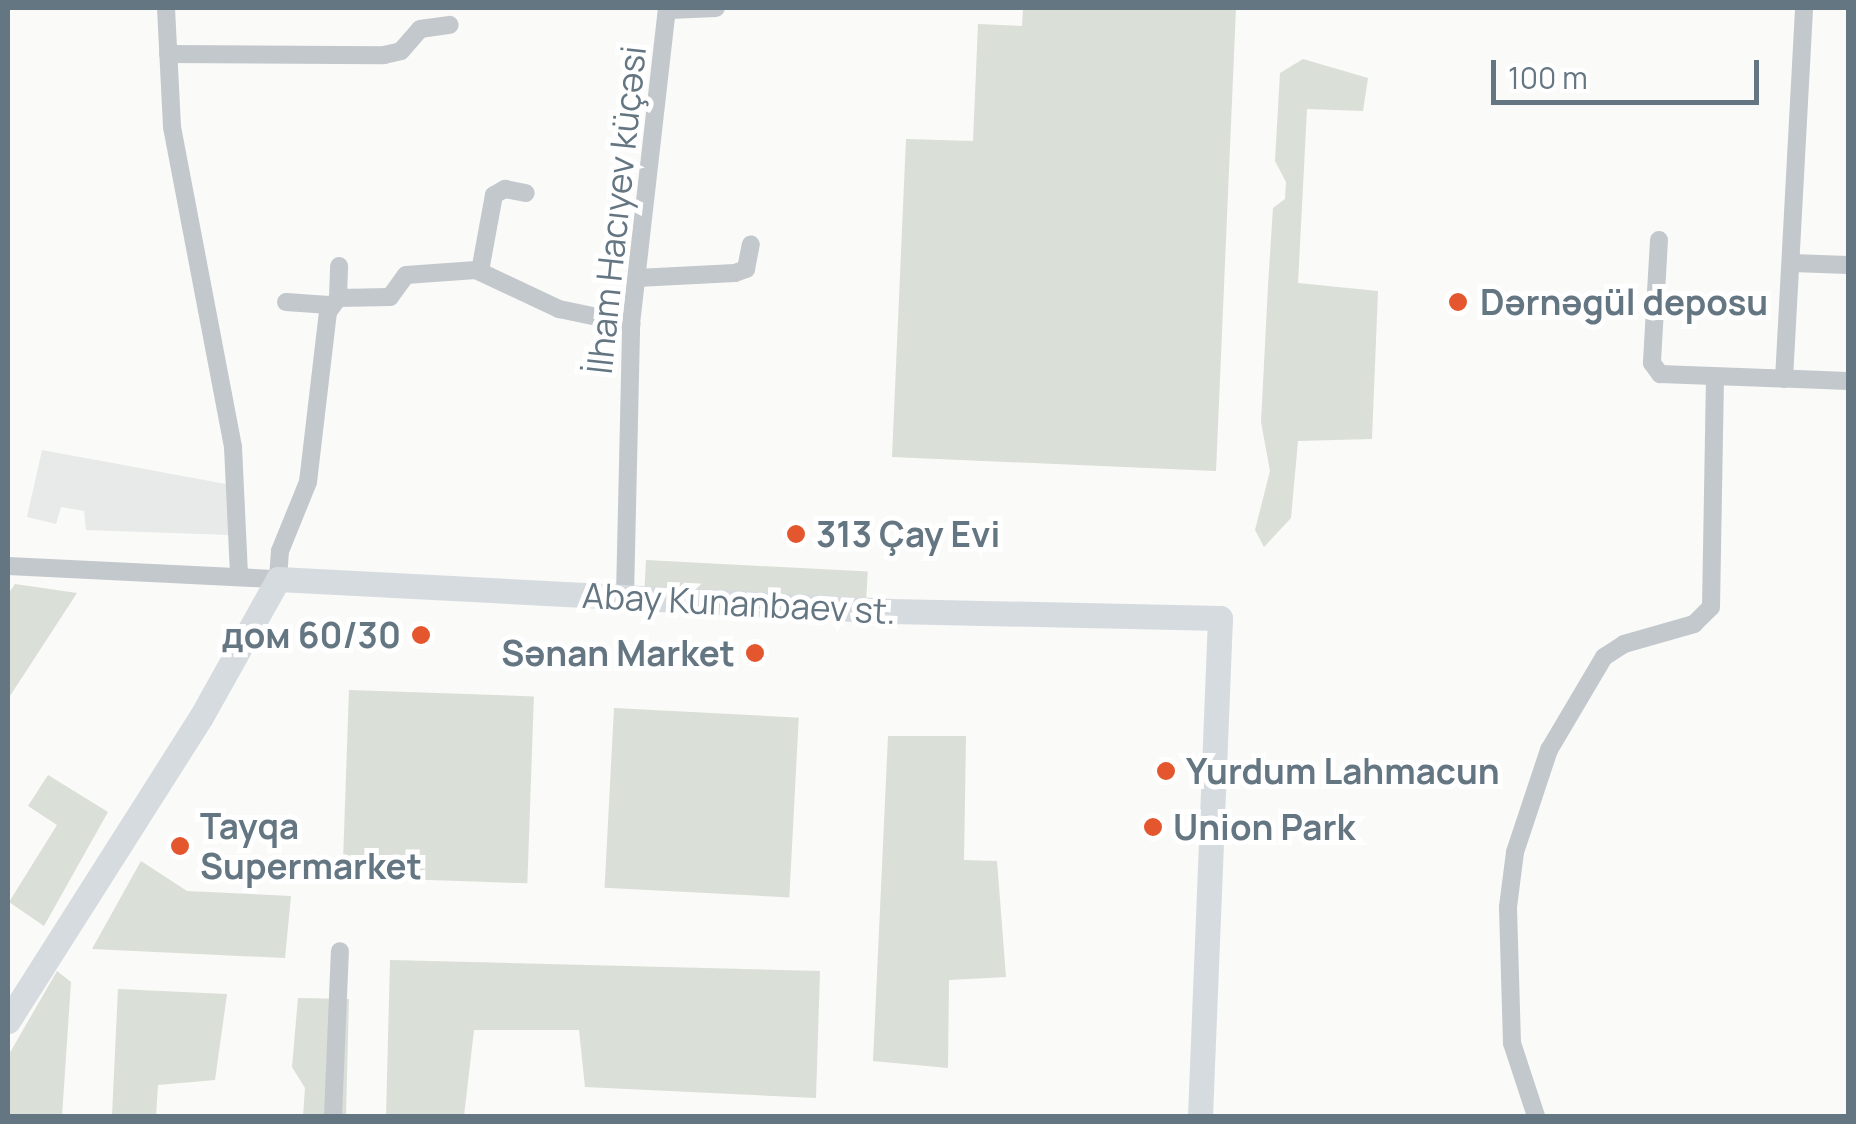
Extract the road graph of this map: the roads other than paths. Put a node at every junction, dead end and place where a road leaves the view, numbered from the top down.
1 (166, 8) edge
2 (716, 8) edge
3 (1804, 8) edge
4 (668, 9) edge
5 (450, 25) dead end
6 (168, 54) junction
7 (526, 193) dead end
8 (1659, 240) dead end
9 (751, 244) dead end
10 (1792, 263) junction
11 (1848, 265) edge
12 (339, 266) dead end
13 (480, 271) junction
14 (637, 278) junction
15 (333, 301) junction
16 (286, 302) dead end
17 (631, 324) junction
18 (1715, 377) junction
19 (1784, 379) junction
20 (1848, 381) edge
21 (8, 566) edge
22 (239, 576) junction
23 (278, 580) junction
24 (625, 596) junction
25 (340, 951) dead end
26 (8, 1020) edge
27 (333, 1116) edge
28 (1200, 1116) edge
29 (1536, 1116) edge

1 - 6 street
2 - 4 street, İlham Hacıyev küçəsi
3 - 10 street
4 - 14 street, İlham Hacıyev küçəsi
5 - 6 street
6 - 22 street
7 - 13 street
8 - 18 street
9 - 14 street
10 - 11 street
10 - 19 street
12 - 15 street
13 - 15 street
13 - 17 street
14 - 17 street, İlham Hacıyev küçəsi
15 - 16 street
15 - 23 street
17 - 24 street, İlham Hacıyev küçəsi
18 - 19 street
18 - 29 street
19 - 20 street
21 - 22 street
22 - 23 street
23 - 24 street, Abay Kunanbaev st.
23 - 26 street
24 - 28 street, Abay Kunanbaev st.
25 - 27 street

